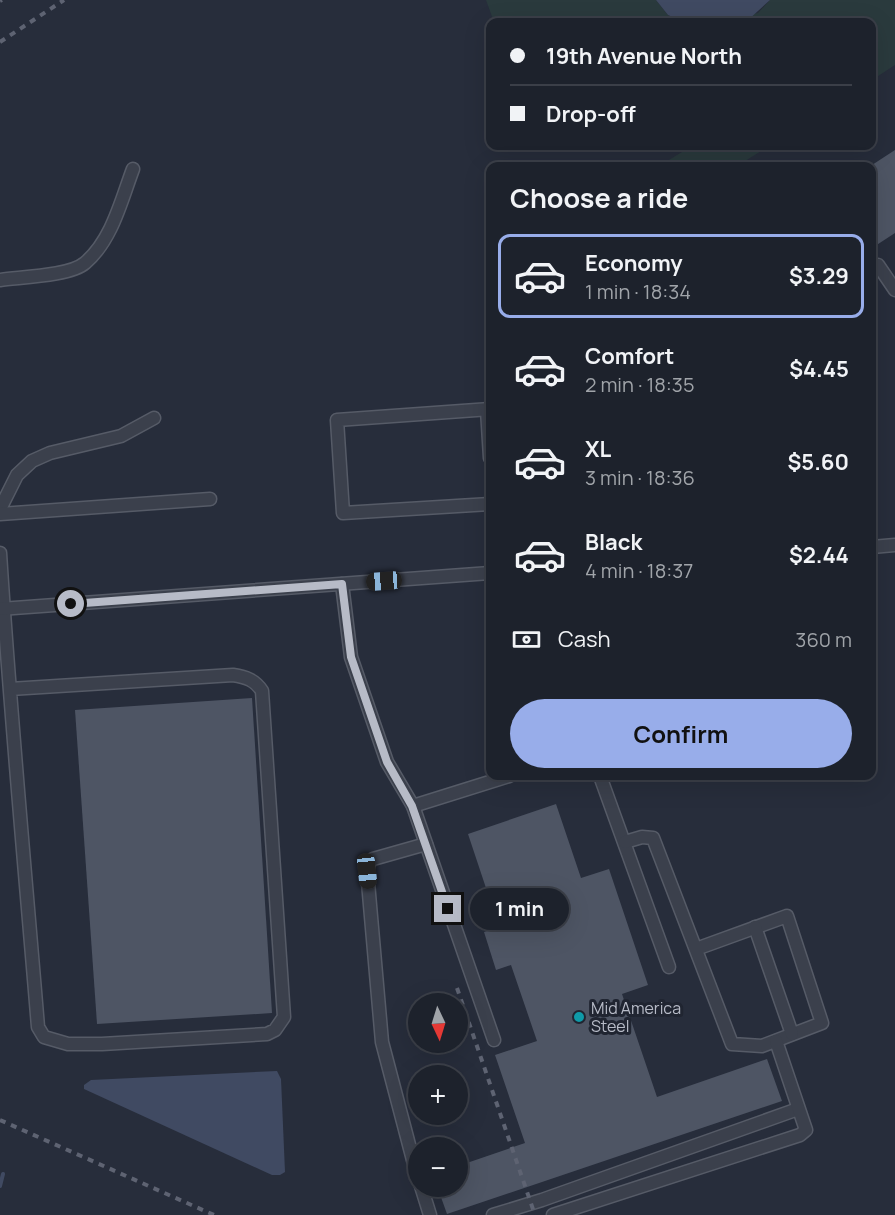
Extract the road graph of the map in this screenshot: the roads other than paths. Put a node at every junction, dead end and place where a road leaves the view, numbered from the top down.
1 (133, 169) dead end
2 (878, 265) dead end
3 (0, 280) edge
4 (895, 290) edge
5 (486, 410) edge
6 (154, 418) dead end
7 (210, 499) dead end
8 (486, 504) edge
9 (0, 509) edge
10 (0, 514) edge
11 (895, 545) edge
12 (876, 547) edge
13 (0, 553) edge
14 (486, 573) edge
15 (342, 584) junction
16 (2, 609) edge
17 (10, 689) junction
18 (496, 780) edge
19 (602, 780) edge
20 (412, 806) junction
21 (625, 842) junction
22 (426, 844) junction
23 (755, 927) junction
24 (696, 950) junction
25 (669, 967) dead end
26 (792, 1035) junction
27 (494, 1040) dead end
28 (776, 1041) junction
29 (798, 1109) junction
30 (408, 1141) edge
31 (424, 1197) edge
32 (430, 1215) edge
33 (493, 1215) edge
34 (553, 1215) edge

1 - 3 street
2 - 4 street
5 - 8 street
6 - 9 street
7 - 10 street
11 - 12 street
13 - 16 street
14 - 15 street
15 - 16 street
15 - 20 street
16 - 17 street
17 - 17 street
18 - 20 street
19 - 21 street
20 - 22 street
21 - 24 street
21 - 25 street
22 - 27 street
22 - 30 street
23 - 24 street
23 - 26 street
23 - 26 street
24 - 28 street
26 - 28 street
28 - 29 street
29 - 33 street
29 - 34 street
31 - 32 street

